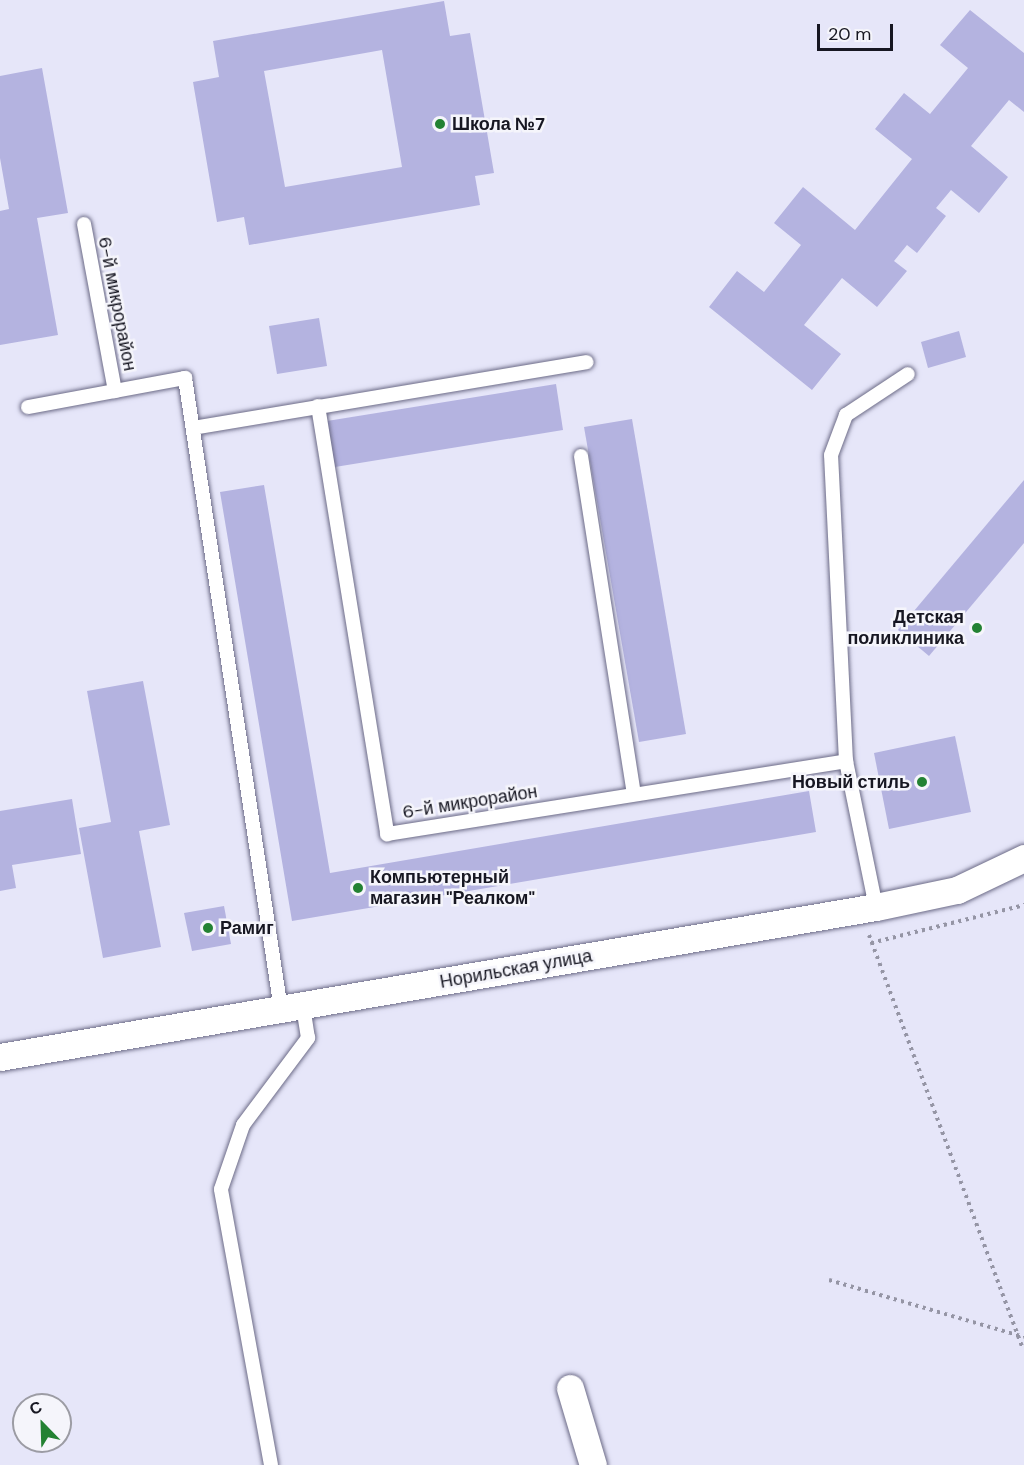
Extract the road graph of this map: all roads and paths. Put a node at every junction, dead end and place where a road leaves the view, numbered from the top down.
1 (84, 224) dead end
2 (586, 362) dead end
3 (908, 374) dead end
4 (115, 391) junction
5 (318, 406) junction
6 (28, 407) dead end
7 (193, 428) junction
8 (581, 456) dead end
9 (846, 761) junction
10 (634, 794) junction
11 (1024, 858) edge
12 (1024, 905) edge
13 (872, 917) junction
14 (870, 943) junction
15 (292, 1008) junction
16 (0, 1058) edge
17 (829, 1280) dead end
18 (1024, 1337) edge
19 (1022, 1346) dead end
20 (570, 1388) dead end
21 (271, 1465) edge
22 (592, 1465) edge

1 - 4 lane, 6-й микрорайон
2 - 5 lane
3 - 9 lane
4 - 6 lane, 6-й микрорайон
4 - 7 lane, 6-й микрорайон
5 - 7 lane
5 - 10 lane, 6-й микрорайон
7 - 15 lane, 6-й микрорайон
8 - 10 lane
9 - 10 lane, 6-й микрорайон
9 - 13 lane
11 - 13 street, Норильская улица
12 - 14 path
13 - 14 path
13 - 15 street, Норильская улица
14 - 19 path
15 - 16 street, Норильская улица
15 - 21 lane, 6-й микрорайон
17 - 18 path
20 - 22 street

